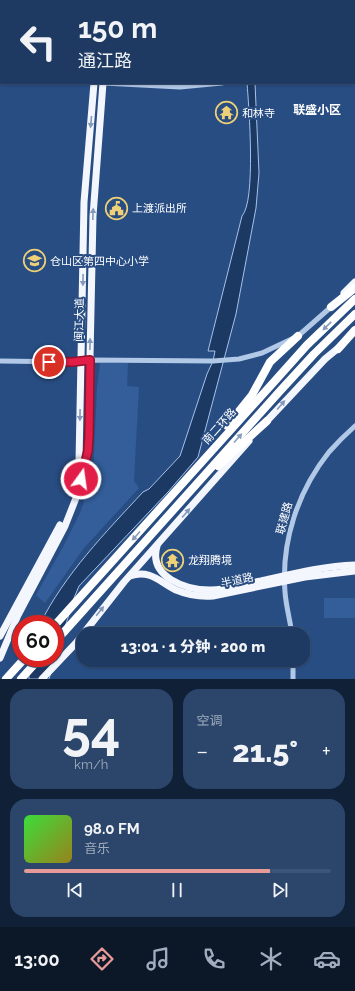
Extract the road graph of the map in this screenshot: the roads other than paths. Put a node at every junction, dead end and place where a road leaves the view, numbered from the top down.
1 (94, 84) edge
2 (103, 84) edge
3 (122, 84) edge
4 (212, 84) edge
5 (355, 282) edge
6 (355, 288) edge
7 (355, 299) edge
8 (331, 307) junction
9 (355, 314) edge
10 (355, 330) edge
11 (355, 334) edge
12 (298, 336) junction
13 (338, 348) junction
14 (90, 360) junction
15 (0, 361) edge
16 (81, 362) junction
17 (267, 421) junction
18 (355, 426) edge
19 (194, 470) junction
20 (202, 479) junction
21 (157, 546) junction
22 (355, 565) edge
23 (355, 570) edge
24 (128, 577) junction
25 (285, 578) junction
26 (64, 615) edge
27 (291, 627) edge
28 (64, 632) edge
29 (0, 636) edge
30 (0, 658) edge
31 (17, 667) edge
32 (32, 667) edge
33 (293, 667) edge
34 (6, 679) edge
35 (21, 679) edge
36 (42, 679) edge
37 (293, 679) edge

1 -> 16 main road, 闽江大道
14 -> 2 main road, 闽江大道
3 - 4 street
5 - 8 main road
6 - 8 highway
7 -> 19 highway, 南二环路
8 - 12 street
20 -> 9 highway, 南二环路
10 - 13 highway
11 - 13 main road
12 - 14 street
12 - 19 highway
17 -> 13 main road
14 - 16 street
14 - 30 main road, 闽江大道
15 - 16 street
16 -> 29 main road, 闽江大道
17 - 20 highway
21 -> 17 main road
18 - 25 street, 联建路
19 -> 26 highway, 南二环路
20 - 28 highway, 南二环路
21 - 24 main road
21 - 25 main road, 半道路
22 - 25 main road, 半道路
23 - 25 main road, 半道路
24 - 25 main road, 半道路
36 -> 24 main road
25 - 27 street, 联建路
31 - 34 highway
32 - 35 highway
33 - 37 street

